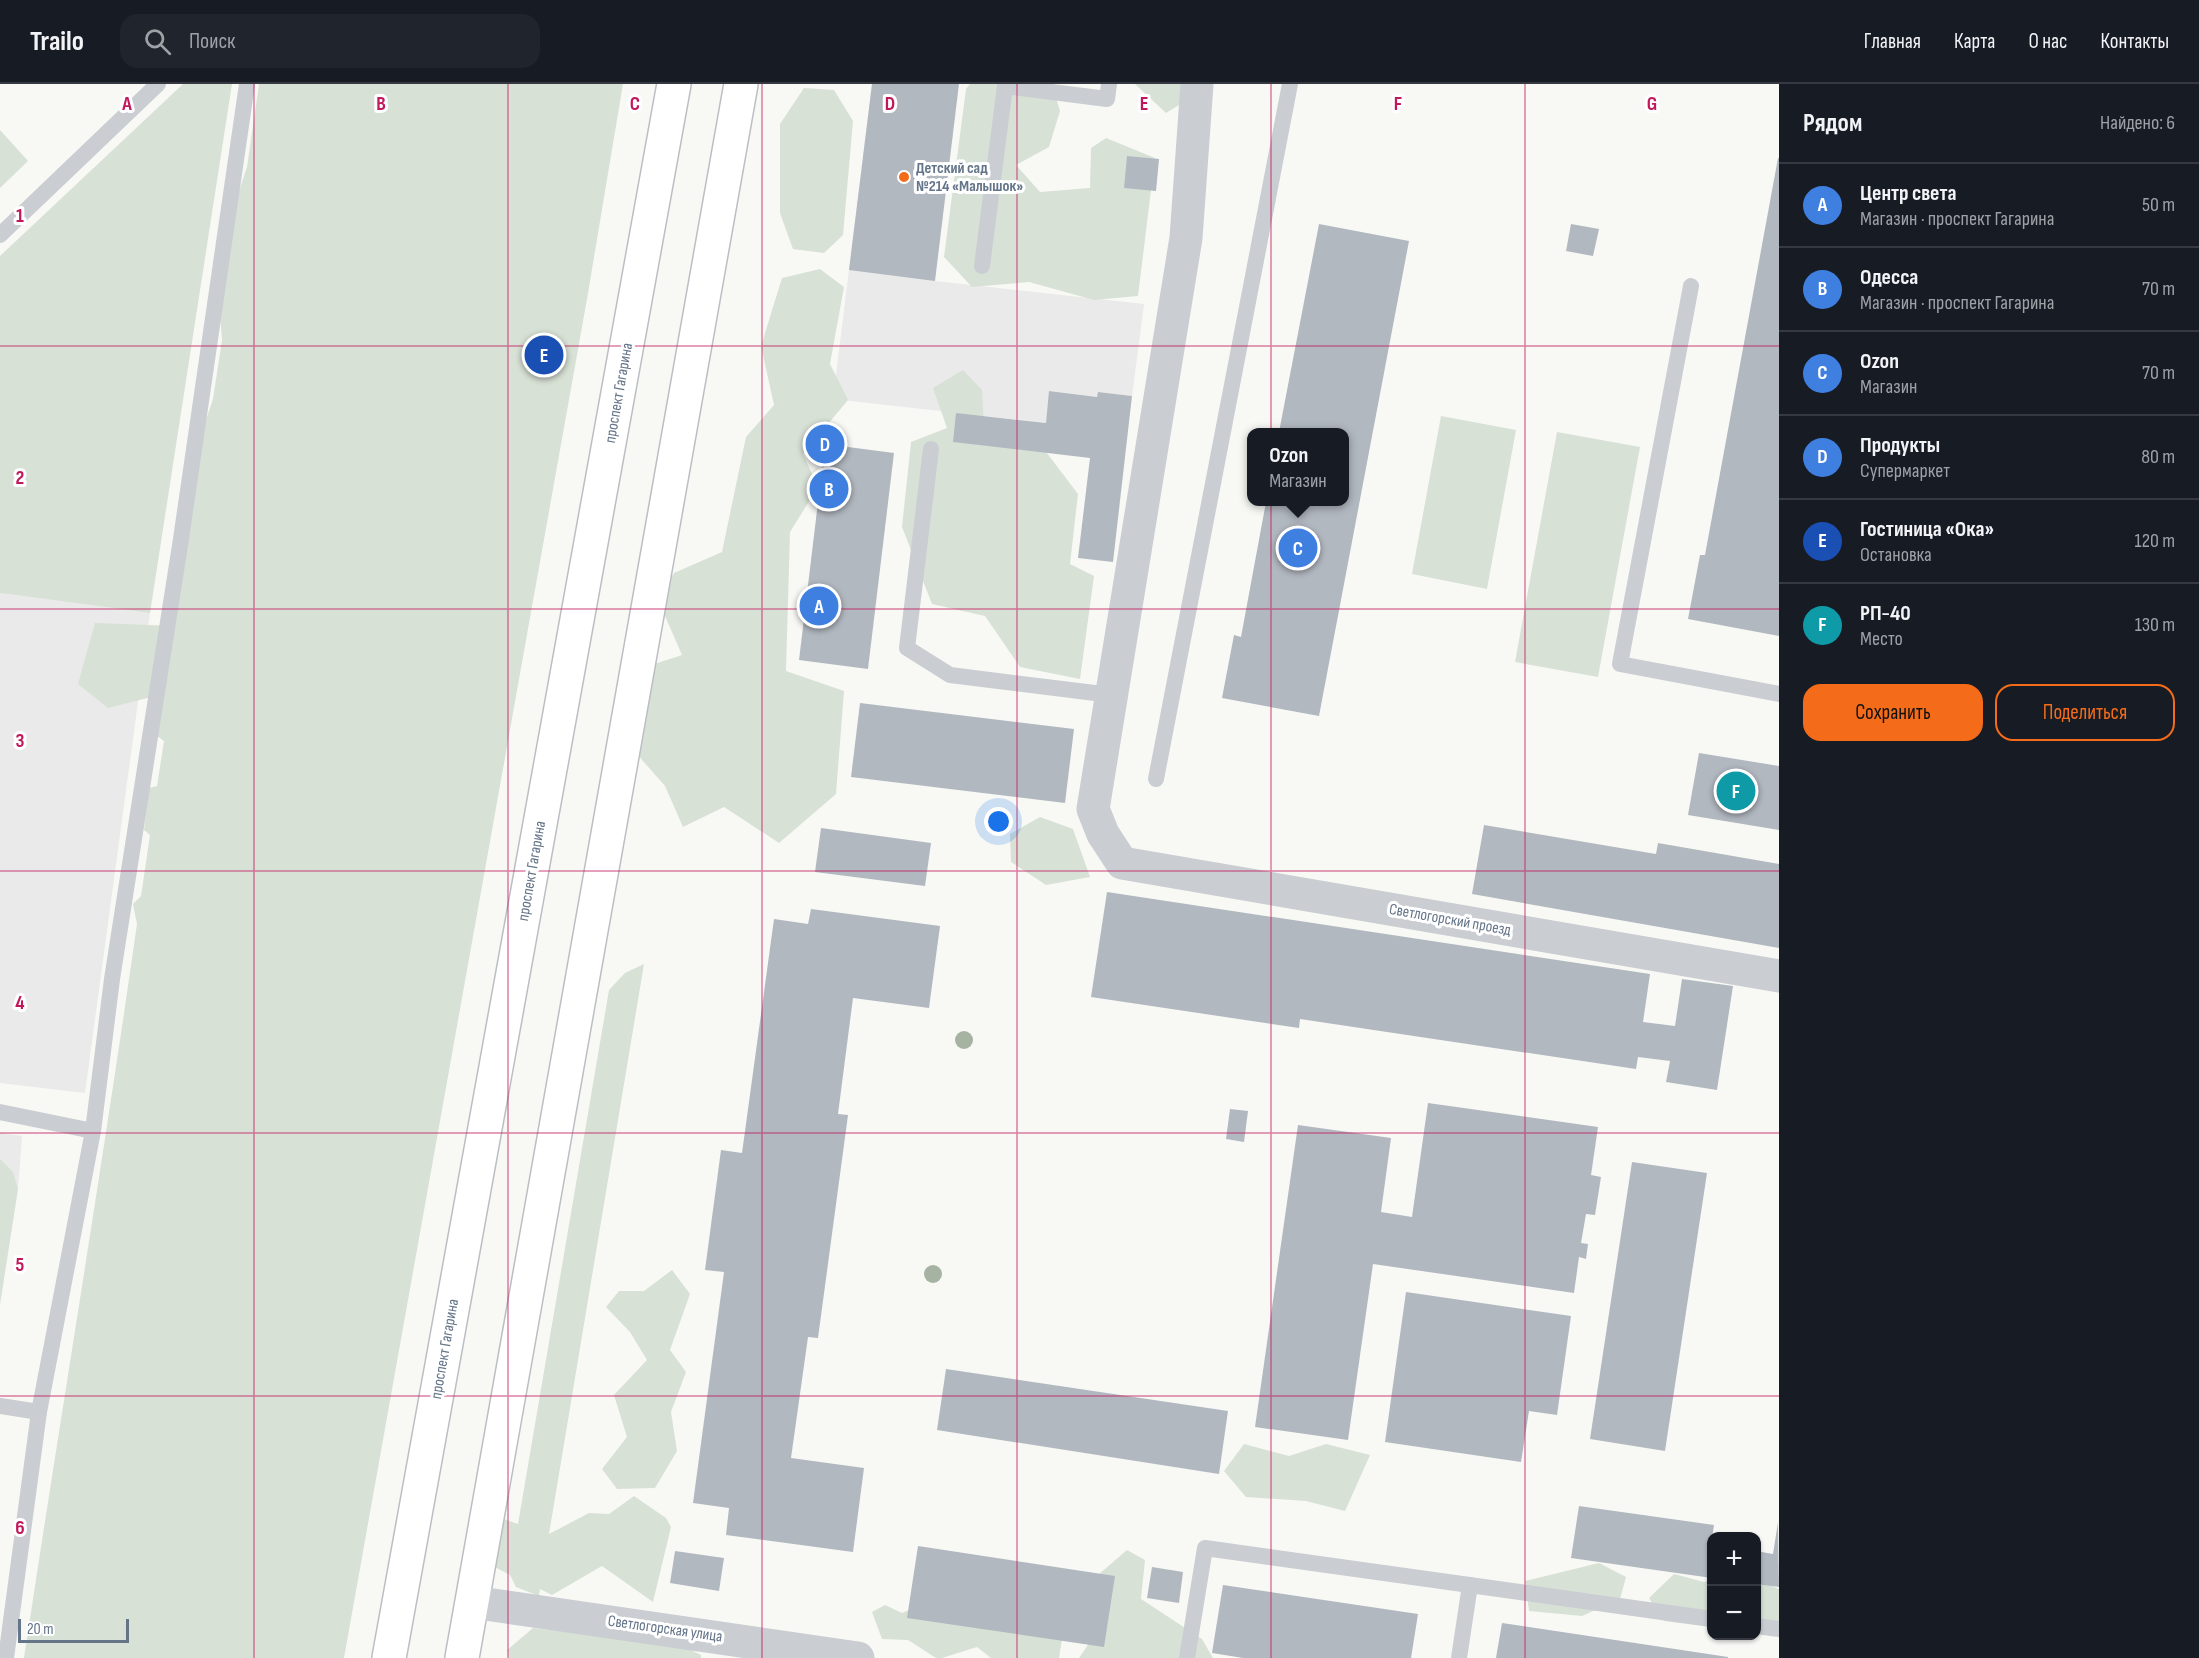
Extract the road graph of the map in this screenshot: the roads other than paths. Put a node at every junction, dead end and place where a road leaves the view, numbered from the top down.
1 (158, 84) edge
2 (247, 84) edge
3 (674, 84) edge
4 (741, 84) edge
5 (1109, 84) edge
6 (1197, 84) edge
7 (1290, 84) edge
8 (0, 235) edge
9 (982, 266) dead end
10 (1691, 286) dead end
11 (932, 449) dead end
12 (1779, 694) edge
13 (1111, 695) junction
14 (1156, 779) dead end
15 (1779, 976) edge
16 (0, 1112) edge
17 (93, 1131) junction
18 (0, 1406) edge
19 (39, 1412) junction
20 (1470, 1585) junction
21 (472, 1602) junction
22 (1707, 1618) edge
23 (1761, 1627) edge
24 (1779, 1629) edge
25 (6, 1658) edge
26 (389, 1658) edge
27 (462, 1658) edge
28 (858, 1658) edge
29 (1187, 1658) edge
30 (1459, 1658) edge

1 - 8 lane
2 - 17 lane
3 - 26 main road, проспект Гагарина
4 - 21 main road
5 - 9 lane
6 - 13 street
7 - 14 lane
10 - 12 lane
11 - 13 lane
13 - 15 street, Светлогорский проезд
16 - 17 lane
17 - 19 lane
18 - 19 lane
19 - 25 lane
20 - 22 lane
20 - 29 lane
20 - 30 lane
21 - 27 main road
21 - 28 street, Светлогорская улица
23 - 24 lane

